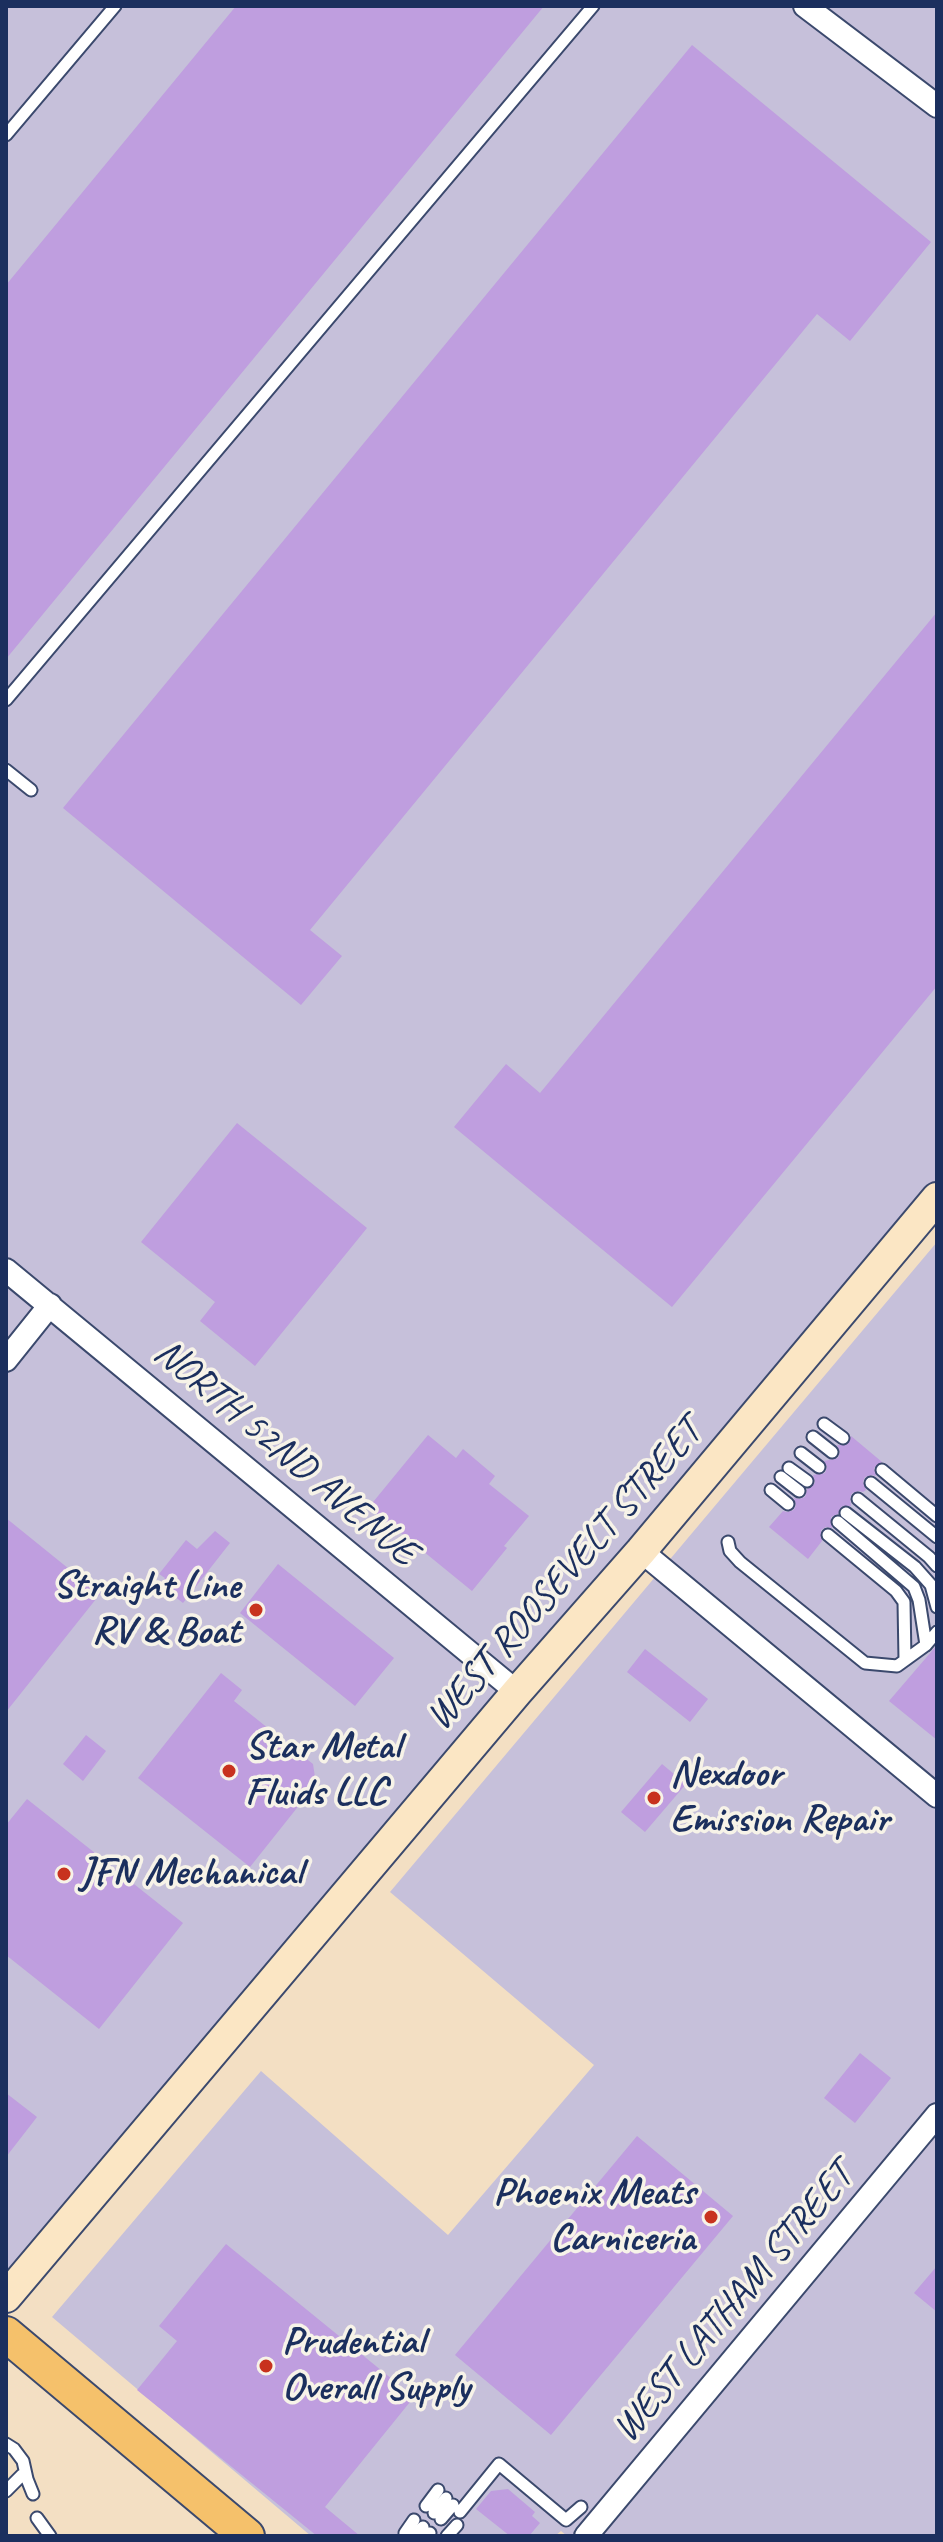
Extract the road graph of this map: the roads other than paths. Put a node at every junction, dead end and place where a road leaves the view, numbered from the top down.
1 (115, 6) edge
2 (593, 6) edge
3 (805, 6) edge
4 (937, 106) edge
5 (6, 135) edge
6 (6, 700) edge
7 (6, 770) edge
8 (31, 790) dead end
9 (937, 1198) edge
10 (6, 1270) edge
11 (50, 1305) junction
12 (6, 1360) edge
13 (824, 1424) dead end
14 (813, 1437) dead end
15 (843, 1438) dead end
16 (832, 1452) dead end
17 (801, 1453) dead end
18 (819, 1467) dead end
19 (882, 1470) dead end
20 (807, 1481) dead end
21 (871, 1483) dead end
22 (771, 1490) dead end
23 (799, 1491) dead end
24 (858, 1499) dead end
25 (788, 1504) dead end
26 (937, 1516) edge
27 (828, 1535) dead end
28 (937, 1537) edge
29 (728, 1542) dead end
30 (641, 1551) junction
31 (937, 1566) edge
32 (937, 1607) edge
33 (937, 1632) edge
34 (926, 1645) junction
35 (905, 1660) junction
36 (517, 1692) junction
37 (937, 1796) edge
38 (937, 2115) edge
39 (6, 2297) edge
40 (6, 2334) edge
41 (6, 2444) edge
42 (27, 2479) junction
43 (6, 2491) edge
44 (33, 2494) dead end
45 (581, 2507) dead end
46 (433, 2513) dead end
47 (37, 2518) dead end
48 (457, 2525) dead end
49 (422, 2530) edge
50 (50, 2536) edge
51 (247, 2536) edge
52 (408, 2536) edge
53 (447, 2536) edge
54 (586, 2536) edge

1 - 5 lane
2 - 6 lane
3 - 4 street
7 - 8 lane
9 - 30 street, WEST ROOSEVELT STREET
10 - 11 street, NORTH 52ND AVENUE
11 - 12 street
11 - 36 street, NORTH 52ND AVENUE
13 - 15 lane
14 - 16 lane
17 - 18 lane
19 - 26 lane
20 - 23 lane
21 - 28 lane
22 - 25 lane
24 - 31 lane
27 - 35 lane
29 - 35 lane
30 - 36 street, WEST ROOSEVELT STREET
30 - 37 street
32 - 34 lane
33 - 34 lane
34 - 35 lane
36 - 39 street, WEST ROOSEVELT STREET
38 - 54 street, WEST LATHAM STREET
40 - 51 main road
41 - 42 lane
42 - 43 lane
42 - 44 lane
45 - 46 lane
47 - 50 lane
48 - 53 lane
49 - 52 lane

